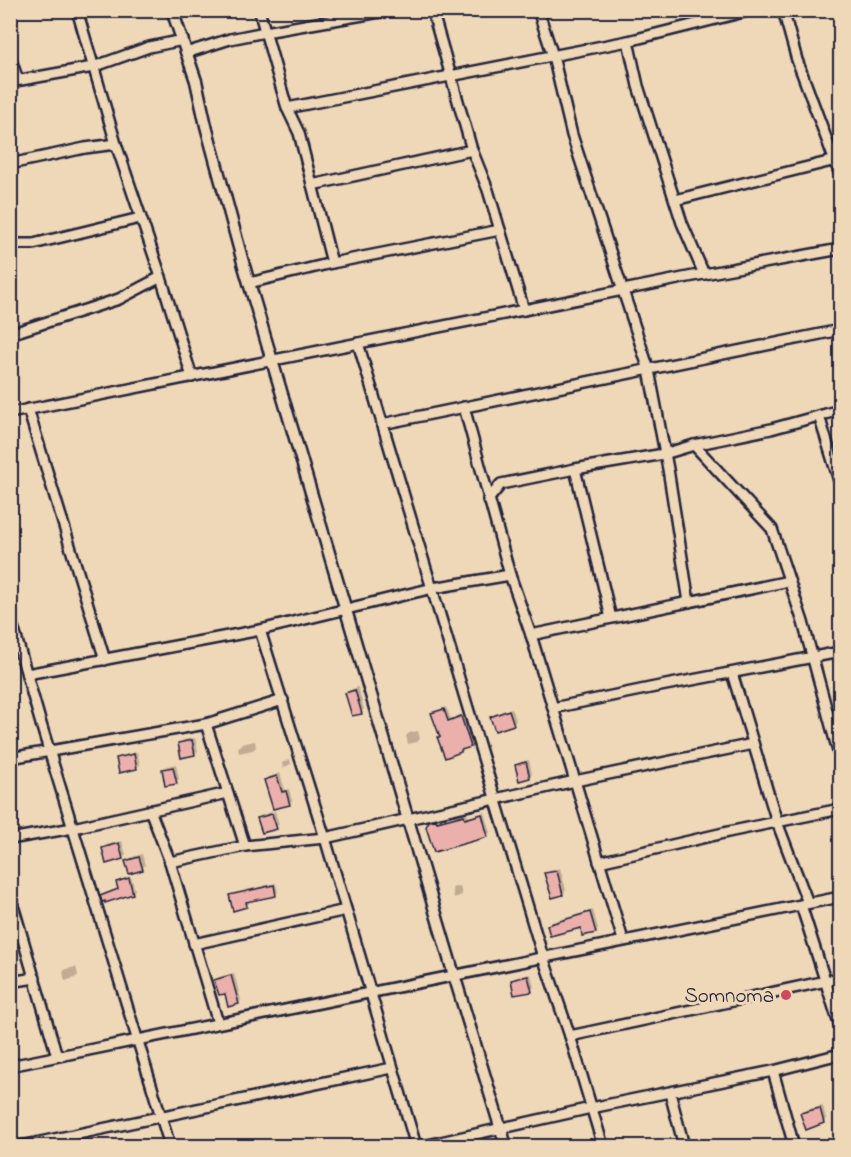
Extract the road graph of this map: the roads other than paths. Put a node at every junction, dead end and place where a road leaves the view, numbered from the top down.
1 (77, 10) edge
2 (172, 10) edge
3 (259, 10) edge
4 (392, 10) edge
5 (432, 10) edge
6 (538, 10) edge
7 (752, 10) edge
8 (783, 10) edge
9 (265, 32) junction
10 (183, 40) junction
11 (628, 41) junction
12 (186, 53) junction
13 (553, 56) junction
14 (10, 57) edge
15 (93, 67) junction
16 (450, 77) junction
17 (14, 81) edge
18 (287, 108) junction
19 (116, 144) junction
20 (472, 150) junction
21 (838, 159) edge
22 (10, 164) edge
23 (840, 175) edge
24 (312, 185) junction
25 (675, 200) junction
26 (140, 218) junction
27 (500, 230) junction
28 (10, 244) edge
29 (840, 249) edge
30 (332, 263) junction
31 (704, 274) junction
32 (161, 277) junction
33 (249, 283) junction
34 (622, 290) junction
35 (524, 310) junction
36 (840, 330) edge
37 (10, 334) edge
38 (358, 343) junction
39 (272, 361) junction
40 (649, 370) junction
41 (192, 377) junction
42 (464, 407) junction
43 (28, 409) junction
44 (840, 410) edge
45 (10, 413) edge
46 (819, 416) junction
47 (382, 424) junction
48 (694, 445) junction
49 (664, 454) junction
50 (575, 468) junction
51 (840, 484) edge
52 (488, 500) junction
53 (510, 575) junction
54 (789, 581) junction
55 (433, 588) junction
56 (689, 602) junction
57 (345, 608) junction
58 (10, 616) edge
59 (611, 618) junction
60 (260, 630) junction
61 (531, 635) junction
62 (840, 652) edge
63 (813, 657) junction
64 (105, 660) junction
65 (732, 673) junction
66 (27, 674) junction
67 (283, 700) junction
68 (553, 708) junction
69 (206, 723) junction
70 (753, 744) junction
71 (50, 751) junction
72 (10, 758) edge
73 (840, 759) edge
74 (575, 781) junction
75 (228, 792) junction
76 (495, 799) junction
77 (840, 809) edge
78 (150, 810) junction
79 (407, 818) junction
80 (777, 822) junction
81 (73, 828) junction
82 (325, 838) junction
83 (10, 839) edge
84 (245, 846) junction
85 (170, 862) junction
86 (599, 862) junction
87 (840, 897) edge
88 (11, 900) edge
89 (804, 904) junction
90 (346, 910) junction
91 (623, 940) junction
92 (194, 944) junction
93 (543, 957) junction
94 (454, 975) junction
95 (35, 978) junction
96 (840, 978) edge
97 (826, 981) junction
98 (10, 982) edge
99 (370, 993) junction
100 (218, 1023) junction
101 (840, 1027) edge
102 (570, 1036) junction
103 (138, 1040) junction
104 (840, 1054) edge
105 (57, 1056) junction
106 (10, 1066) edge
107 (392, 1068) junction
108 (773, 1071) junction
109 (670, 1093) junction
110 (591, 1108) junction
111 (161, 1118) junction
112 (501, 1130) junction
113 (21, 1146) edge
114 (170, 1146) edge
115 (416, 1146) edge
116 (423, 1146) edge
117 (506, 1146) edge
118 (603, 1146) edge
119 (684, 1146) edge
120 (794, 1146) edge

1 - 15 street
2 - 10 street
3 - 9 street
4 - 9 street
5 - 16 street
6 - 13 street
7 - 11 street
8 - 21 street
9 - 12 street
9 - 18 street
10 - 12 street
10 - 15 street
11 - 13 street
11 - 25 street
12 - 33 street
13 - 16 street
13 - 34 street
14 - 17 street
15 - 17 street
15 - 19 street
16 - 18 street
16 - 20 street
18 - 24 street
19 - 22 street
19 - 26 street
20 - 24 street
20 - 27 street
21 - 23 street
21 - 25 street
24 - 30 street
25 - 31 street
26 - 28 street
26 - 32 street
27 - 30 street
27 - 35 street
29 - 31 street
30 - 33 street
31 - 34 street
32 - 37 street
32 - 41 street
33 - 39 street
34 - 35 street
34 - 40 street
35 - 38 street
36 - 40 street
38 - 39 street
38 - 47 street
39 - 41 street
39 - 57 street
40 - 42 street
40 - 49 street
41 - 43 street
42 - 47 street
42 - 52 street
43 - 45 street
43 - 64 street
44 - 46 street
46 - 48 street
46 - 51 street
47 - 55 street
48 - 49 street
48 - 54 street
49 - 50 street
49 - 56 street
50 - 52 street
50 - 59 street
52 - 53 street
53 - 55 street
53 - 61 street
54 - 56 street
54 - 63 street
55 - 57 street
55 - 76 street
56 - 59 street
57 - 60 street
57 - 79 street
58 - 66 street
59 - 61 street
60 - 64 street
60 - 67 street
61 - 68 street
62 - 63 street
63 - 65 street
63 - 73 street
64 - 66 street
65 - 68 street
65 - 70 street
66 - 71 street
67 - 69 street
67 - 82 street
68 - 74 street
69 - 71 street
69 - 75 street
70 - 74 street
70 - 80 street
71 - 72 street
71 - 81 street
74 - 76 street
74 - 86 street
75 - 78 street
75 - 84 street
76 - 79 street
76 - 93 street
77 - 80 street
78 - 81 street
78 - 85 street
79 - 82 street
79 - 94 street
80 - 86 street
80 - 89 street
81 - 83 street
81 - 103 street
82 - 84 street
82 - 90 street
84 - 85 street
85 - 92 street
86 - 91 street
87 - 89 street
88 - 95 street
89 - 91 street
89 - 97 street
90 - 92 street
90 - 99 street
91 - 93 street
92 - 100 street
93 - 94 street
93 - 102 street
94 - 99 street
94 - 112 street
95 - 98 street
95 - 105 street
96 - 97 street
97 - 101 street
97 - 102 street
99 - 100 street
99 - 107 street
100 - 103 street
102 - 110 street
103 - 105 street
103 - 111 street
104 - 108 street
105 - 106 street
107 - 111 street
107 - 115 street
108 - 109 street
108 - 120 street
109 - 110 street
109 - 119 street
110 - 112 street
110 - 118 street
111 - 113 street
111 - 114 street
112 - 116 street
112 - 117 street

